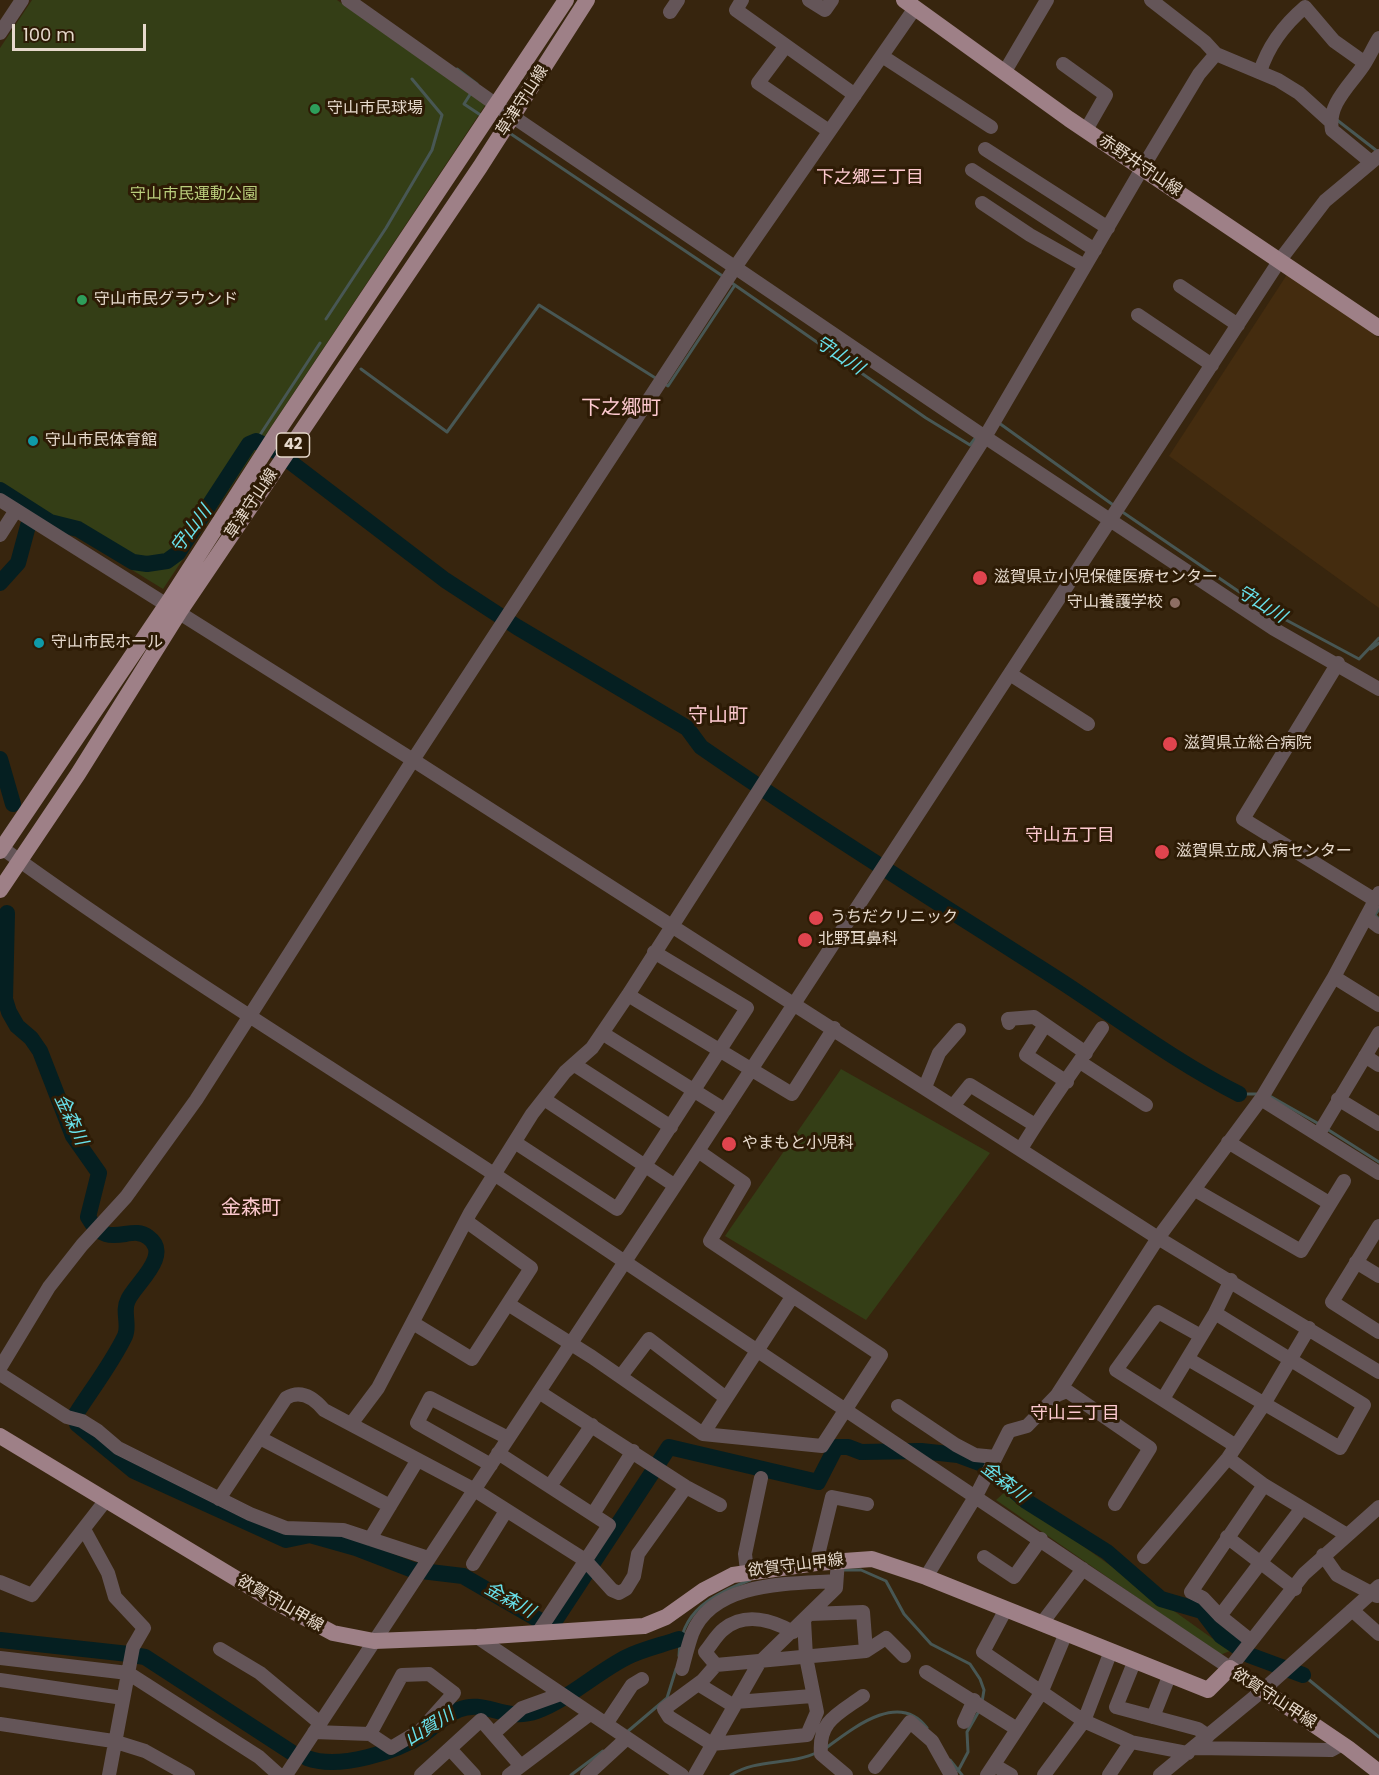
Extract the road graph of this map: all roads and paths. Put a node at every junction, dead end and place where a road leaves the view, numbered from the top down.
1 (22, 0) edge
2 (348, 0) edge
3 (566, 0) edge
4 (587, 0) edge
5 (678, 0) edge
6 (742, 0) edge
7 (809, 0) edge
8 (832, 0) edge
9 (1047, 0) edge
10 (1151, 0) edge
11 (911, 3) edge
12 (670, 12) dead end
13 (0, 33) edge
14 (1379, 38) edge
15 (785, 47) junction
16 (1216, 54) junction
17 (882, 56) junction
18 (1365, 63) junction
19 (1063, 64) dead end
20 (1261, 67) junction
21 (1004, 73) junction
22 (855, 95) junction
23 (497, 103) junction
24 (512, 116) junction
25 (1331, 119) junction
26 (991, 127) dead end
27 (1086, 130) junction
28 (830, 131) junction
29 (985, 149) dead end
30 (1375, 159) edge
31 (1143, 167) junction
32 (972, 170) dead end
33 (982, 203) dead end
34 (1107, 228) junction
35 (1095, 250) junction
36 (1280, 260) junction
37 (736, 266) junction
38 (1085, 266) junction
39 (1180, 286) dead end
40 (1138, 315) dead end
41 (1238, 325) junction
42 (1379, 328) edge
43 (1212, 365) junction
44 (985, 437) junction
45 (0, 500) edge
46 (19, 512) junction
47 (1109, 518) junction
48 (0, 535) edge
49 (174, 607) junction
50 (1338, 663) junction
51 (1010, 674) junction
52 (1379, 689) edge
53 (1088, 724) dead end
54 (413, 760) junction
55 (1, 850) edge
56 (20, 861) junction
57 (0, 890) edge
58 (1377, 896) edge
59 (1366, 916) junction
60 (671, 925) junction
61 (1379, 927) edge
62 (654, 952) junction
63 (1334, 977) junction
64 (628, 995) junction
65 (792, 1003) junction
66 (1379, 1005) edge
67 (250, 1017) junction
68 (1008, 1023) dead end
69 (1045, 1025) junction
70 (834, 1028) junction
71 (1102, 1028) dead end
72 (959, 1030) dead end
73 (602, 1033) junction
74 (1379, 1034) edge
75 (721, 1049) junction
76 (1365, 1056) junction
77 (1083, 1058) junction
78 (576, 1065) junction
79 (1379, 1065) edge
80 (751, 1068) junction
81 (1067, 1082) junction
82 (925, 1087) junction
83 (694, 1091) junction
84 (544, 1099) junction
85 (1261, 1099) junction
86 (1338, 1099) junction
87 (1146, 1105) dead end
88 (953, 1106) junction
89 (725, 1110) junction
90 (1379, 1124) edge
91 (1035, 1125) junction
92 (671, 1126) junction
93 (1318, 1135) junction
94 (1228, 1142) junction
95 (516, 1143) junction
96 (1020, 1149) junction
97 (698, 1151) junction
98 (646, 1165) junction
99 (1379, 1173) edge
100 (495, 1175) junction
101 (1344, 1181) dead end
102 (674, 1185) junction
103 (1195, 1190) junction
104 (1329, 1203) junction
105 (466, 1221) junction
106 (1379, 1226) edge
107 (1158, 1238) junction
108 (624, 1262) junction
109 (1356, 1262) junction
110 (1379, 1276) edge
111 (1231, 1280) junction
112 (792, 1297) junction
113 (508, 1304) junction
114 (1215, 1313) junction
115 (413, 1323) junction
116 (1309, 1328) junction
117 (1379, 1332) edge
118 (1201, 1336) junction
119 (571, 1343) junction
120 (757, 1349) junction
121 (1188, 1359) junction
122 (1289, 1360) junction
123 (0, 1368) edge
124 (1379, 1372) edge
125 (0, 1374) edge
126 (621, 1376) junction
127 (539, 1392) junction
128 (1057, 1395) junction
129 (726, 1398) junction
130 (1163, 1399) junction
131 (1264, 1404) junction
132 (898, 1406) dead end
133 (846, 1408) junction
134 (351, 1424) junction
135 (592, 1425) junction
136 (703, 1434) junction
137 (0, 1436) edge
138 (260, 1438) junction
139 (508, 1438) junction
140 (1236, 1446) junction
141 (633, 1451) junction
142 (996, 1457) junction
143 (1228, 1458) junction
144 (494, 1459) junction
145 (417, 1461) junction
146 (761, 1478) dead end
147 (1264, 1485) junction
148 (550, 1486) junction
149 (686, 1487) junction
150 (473, 1490) junction
151 (977, 1494) junction
152 (219, 1499) junction
153 (106, 1500) junction
154 (867, 1504) dead end
155 (1115, 1504) dead end
156 (720, 1505) dead end
157 (390, 1506) junction
158 (1379, 1507) edge
159 (1302, 1508) junction
160 (506, 1510) junction
161 (593, 1514) junction
162 (85, 1531) junction
163 (1347, 1535) junction
164 (1227, 1538) junction
165 (370, 1539) junction
166 (1041, 1539) junction
167 (1323, 1555) junction
168 (984, 1557) dead end
169 (1144, 1557) dead end
170 (428, 1558) junction
171 (585, 1560) junction
172 (838, 1560) junction
173 (816, 1563) junction
174 (1260, 1563) junction
175 (473, 1564) dead end
176 (1083, 1569) junction
177 (747, 1571) junction
178 (926, 1577) junction
179 (0, 1581) edge
180 (837, 1581) junction
181 (1295, 1589) junction
182 (1376, 1592) edge
183 (1006, 1609) junction
184 (1352, 1610) junction
185 (1220, 1616) junction
186 (807, 1617) junction
187 (1042, 1623) junction
188 (793, 1632) junction
189 (1066, 1633) junction
190 (537, 1634) junction
191 (1379, 1634) edge
192 (477, 1637) junction
193 (1250, 1640) junction
194 (374, 1641) junction
195 (220, 1650) dead end
196 (866, 1651) junction
197 (1111, 1651) junction
198 (904, 1656) dead end
199 (806, 1657) junction
200 (0, 1658) edge
201 (1135, 1660) junction
202 (761, 1662) junction
203 (716, 1665) junction
204 (1230, 1668) junction
205 (682, 1669) dead end
206 (926, 1672) dead end
207 (128, 1673) junction
208 (1170, 1674) junction
209 (642, 1679) dead end
210 (0, 1680) edge
211 (698, 1684) junction
212 (1263, 1690) junction
213 (1041, 1693) junction
214 (561, 1694) junction
215 (812, 1696) junction
216 (863, 1696) dead end
217 (123, 1698) junction
218 (974, 1700) junction
219 (735, 1704) junction
220 (590, 1714) junction
221 (1154, 1717) junction
222 (1084, 1721) junction
223 (964, 1722) dead end
224 (0, 1724) edge
225 (606, 1724) junction
226 (317, 1728) junction
227 (1017, 1730) junction
228 (494, 1733) junction
229 (370, 1734) junction
230 (1208, 1736) junction
231 (627, 1738) junction
232 (113, 1741) junction
233 (1131, 1742) junction
234 (712, 1744) junction
235 (1342, 1744) junction
236 (450, 1749) junction
237 (1191, 1750) junction
238 (942, 1763) junction
239 (520, 1765) junction
240 (875, 1767) dead end
241 (991, 1770) edge
242 (1379, 1772) edge
243 (109, 1775) edge
244 (188, 1775) edge
245 (279, 1775) edge
246 (286, 1775) edge
247 (421, 1775) edge
248 (474, 1775) edge
249 (509, 1775) edge
250 (587, 1775) edge
251 (682, 1775) edge
252 (695, 1775) edge
253 (846, 1775) edge
254 (933, 1775) edge
255 (951, 1775) edge
256 (1011, 1775) edge
257 (1044, 1775) edge
258 (1109, 1775) edge
259 (1160, 1775) edge

1 - 13 street
2 - 23 street
3 - 23 main road, 草津守山線 / 42
4 - 24 main road, 草津守山線 / 42
5 - 12 street
6 - 15 street
7 - 8 street
9 - 21 street
10 - 16 street
11 - 17 street
11 - 21 main road, 赤野井守山線
14 - 18 street
15 - 22 street
15 - 28 street
16 - 20 street
16 - 31 street
17 - 22 street
17 - 26 street
18 - 20 street
18 - 25 street
19 - 27 street
20 - 25 street
21 - 27 main road, 赤野井守山線
22 - 28 street
23 - 24 street
23 - 49 main road, 草津守山線 / 42
24 - 37 street
24 - 49 main road, 草津守山線 / 42
25 - 30 street
27 - 31 main road, 赤野井守山線
28 - 37 street
29 - 34 street
30 - 36 street
31 - 34 street
31 - 36 main road, 赤野井守山線
32 - 35 street
33 - 38 street
34 - 35 street
35 - 38 street
36 - 41 street
36 - 42 main road, 赤野井守山線
37 - 44 street
37 - 54 street
38 - 44 street
39 - 41 street
40 - 43 street
41 - 43 street
43 - 47 street
44 - 47 street
44 - 60 street
45 - 46 street
46 - 48 street
46 - 49 street
47 - 50 street
47 - 51 street
49 - 54 street
49 - 55 main road, 草津守山線 / 42
49 - 56 main road, 草津守山線 / 42
50 - 52 street
50 - 58 street
51 - 53 street
51 - 65 street
54 - 60 street
54 - 67 street
55 - 56 street
56 - 57 main road, 草津守山線 / 42
56 - 67 street
58 - 59 street
59 - 61 street
59 - 63 street
60 - 62 street
60 - 65 street
62 - 64 street
62 - 75 street
63 - 66 street
63 - 85 street
64 - 73 street
64 - 75 street
65 - 70 street
65 - 80 street
67 - 100 street
67 - 123 street
68 - 69 street
69 - 77 street
69 - 81 street
70 - 80 street
70 - 82 street
71 - 77 street
72 - 82 street
73 - 78 street
73 - 83 street
74 - 76 street
75 - 80 street
75 - 83 street
76 - 79 street
76 - 86 street
77 - 81 street
77 - 87 street
78 - 84 street
78 - 92 street
80 - 89 street
81 - 91 street
82 - 88 street
83 - 89 street
83 - 92 street
84 - 95 street
84 - 98 street
85 - 93 street
85 - 94 street
86 - 90 street
86 - 93 street
88 - 91 street
88 - 96 street
89 - 97 street
91 - 96 street
92 - 98 street
93 - 99 street
94 - 103 street
94 - 104 street
95 - 98 street
95 - 100 street
96 - 107 street
97 - 102 street
97 - 112 street
98 - 102 street
100 - 105 street
100 - 108 street
101 - 104 street
102 - 108 street
103 - 104 street
103 - 107 street
105 - 113 street
105 - 115 street
106 - 109 street
107 - 111 street
107 - 128 street
108 - 119 street
108 - 120 street
109 - 110 street
109 - 117 street
111 - 114 street
111 - 116 street
112 - 120 street
112 - 133 street
113 - 115 street
113 - 119 street
114 - 118 street
114 - 122 street
115 - 134 street
116 - 122 street
116 - 124 street
118 - 121 street
118 - 130 street
119 - 126 street
119 - 127 street
120 - 129 street
120 - 133 street
121 - 130 street
121 - 131 street
122 - 131 street
122 - 131 street
125 - 152 street
126 - 129 street
126 - 136 street
127 - 135 street
127 - 139 street
128 - 142 street
128 - 155 street
129 - 136 street
130 - 140 street
131 - 140 street
132 - 142 street
133 - 136 street
133 - 151 street
134 - 138 street
134 - 145 street
135 - 141 street
135 - 148 street
137 - 153 main road, 欲賀守山甲線
138 - 152 street
138 - 157 street
139 - 144 street
139 - 144 street
140 - 143 street
141 - 149 street
141 - 161 street
142 - 151 street
143 - 147 street
143 - 169 street
144 - 148 street
144 - 150 street
145 - 150 street
145 - 157 street
146 - 177 street
147 - 159 street
147 - 164 street
148 - 161 street
149 - 156 street
149 - 171 street
150 - 160 street
150 - 170 street
151 - 166 street
151 - 178 street
152 - 165 street
153 - 162 street
153 - 194 main road, 欲賀守山甲線
154 - 173 street
157 - 165 street
158 - 163 street
159 - 163 street
159 - 174 street
160 - 171 street
160 - 175 street
161 - 171 street
162 - 179 street
162 - 207 street
163 - 167 street
164 - 174 street
164 - 185 street
165 - 170 street
166 - 168 street
166 - 176 street
167 - 181 street
167 - 182 street
170 - 194 street
171 - 190 street
172 - 173 main road, 欲賀守山甲線
172 - 178 main road, 欲賀守山甲線
172 - 180 street
173 - 177 main road, 欲賀守山甲線
174 - 181 street
174 - 185 street
176 - 187 street
176 - 204 street
177 - 190 main road, 欲賀守山甲線
178 - 183 main road, 欲賀守山甲線
180 - 186 street
180 - 205 street
181 - 193 street
182 - 184 street
183 - 187 main road, 欲賀守山甲線
183 - 213 street
184 - 191 street
184 - 212 street
185 - 193 street
186 - 188 street
186 - 196 street
186 - 199 street
187 - 189 main road, 欲賀守山甲線
188 - 202 street
188 - 203 street
189 - 197 main road, 欲賀守山甲線
189 - 213 street
190 - 192 main road, 欲賀守山甲線
192 - 194 main road, 欲賀守山甲線
192 - 214 street
193 - 204 street
194 - 226 street
195 - 226 street
196 - 198 street
196 - 199 street
197 - 201 main road, 欲賀守山甲線
197 - 222 street
199 - 202 street
199 - 215 street
200 - 207 street
201 - 208 main road, 欲賀守山甲線
201 - 221 street
202 - 203 street
202 - 219 street
203 - 211 street
204 - 208 main road, 欲賀守山甲線
204 - 212 main road, 欲賀守山甲線
206 - 218 street
207 - 217 street
207 - 245 street
208 - 221 street
209 - 225 street
210 - 217 street
211 - 219 street
211 - 234 street
212 - 230 street
212 - 235 main road, 欲賀守山甲線
213 - 222 street
213 - 227 street
214 - 220 street
214 - 228 street
215 - 219 street
215 - 234 street
216 - 253 street
217 - 232 street
218 - 223 street
218 - 227 street
219 - 234 street
220 - 225 street
220 - 239 street
221 - 230 street
222 - 233 street
222 - 257 street
224 - 232 street
225 - 231 street
226 - 229 street
226 - 246 street
227 - 241 street
228 - 236 street
228 - 239 street
229 - 229 street
230 - 237 street
231 - 250 street
231 - 251 street
232 - 243 street
232 - 244 street
233 - 237 street
233 - 258 street
234 - 252 street
235 - 237 street
235 - 242 main road, 欲賀守山甲線
236 - 247 street
236 - 248 street
237 - 259 street
238 - 240 street
238 - 254 street
238 - 255 street
239 - 249 street
241 - 256 street

